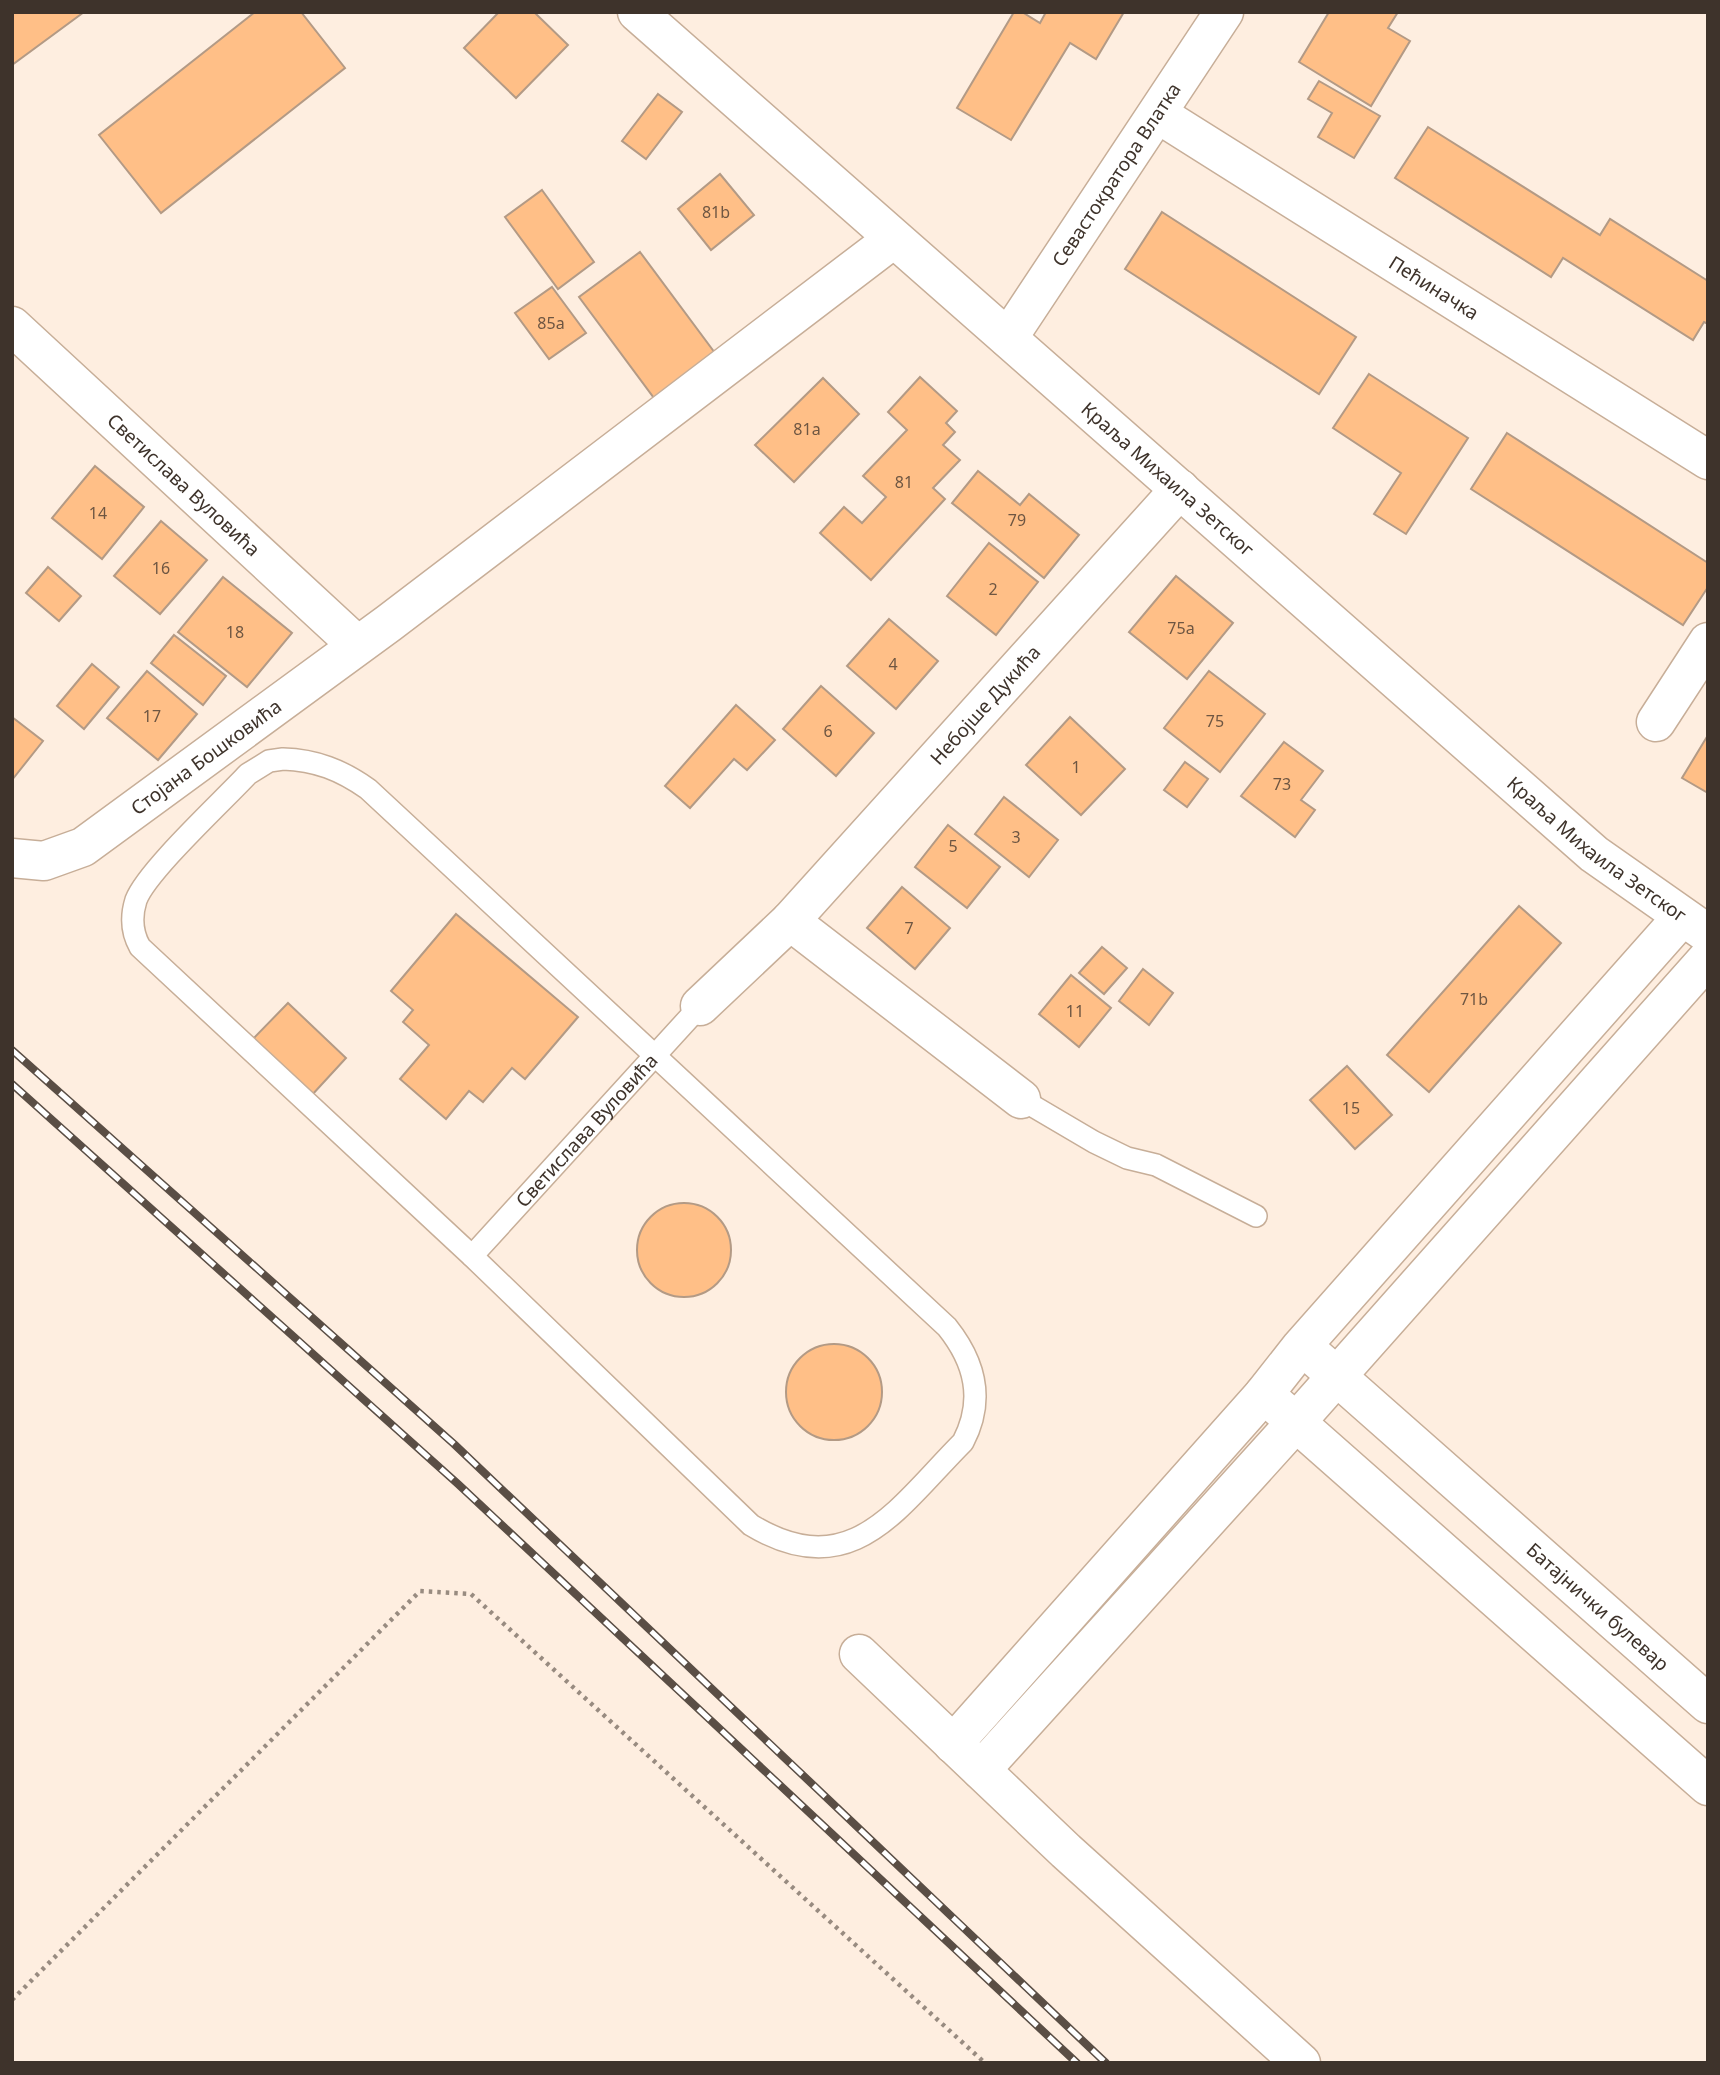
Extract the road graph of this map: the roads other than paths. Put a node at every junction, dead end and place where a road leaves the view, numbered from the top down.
1 (637, 12) edge
2 (1224, 12) edge
3 (1158, 114) junction
4 (892, 240) junction
5 (12, 326) edge
6 (1008, 338) junction
7 (1708, 460) edge
8 (1180, 489) junction
9 (1708, 642) edge
10 (357, 645) junction
11 (1656, 722) dead end
12 (12, 858) edge
13 (790, 921) junction
14 (1695, 926) edge
15 (1708, 958) edge
16 (700, 1006) joint
17 (655, 1055) junction
18 (1021, 1099) joint
19 (1256, 1216) dead end
20 (472, 1256) junction
21 (1301, 1347) junction
22 (1335, 1374) junction
23 (1264, 1394) junction
24 (1297, 1421) junction
25 (859, 1654) dead end
26 (1708, 1704) edge
27 (953, 1744) junction
28 (981, 1770) junction
29 (1708, 1786) edge
30 (1301, 2063) edge

1 - 4 street, Краља Михаила Зетског
2 - 3 street, Севастократора Влатка
3 - 6 street, Севастократора Влатка
3 - 7 street, Пећиначка
4 - 6 street, Краља Михаила Зетског
4 - 10 street, Стојана Бошковића
5 - 10 street, Светислава Вуловића
6 - 8 street, Краља Михаила Зетског
8 - 13 street, Небојше Дукића
8 - 14 street, Краља Михаила Зетског
9 - 11 street
10 - 12 street, Стојана Бошковића
13 - 16 street, Небојше Дукића
13 - 18 street
14 - 21 street
15 - 22 street
16 - 17 lane, Светислава Вуловића
17 - 20 lane, Светислава Вуловића
17 - 20 lane
17 - 20 lane
18 - 19 lane
21 - 22 street, Батајнички булевар
21 - 23 street
22 - 24 street
22 - 26 street, Батајнички булевар
23 - 24 street
23 - 27 street
24 - 28 street
24 - 29 street
25 - 27 street
27 - 28 street
28 - 30 street

